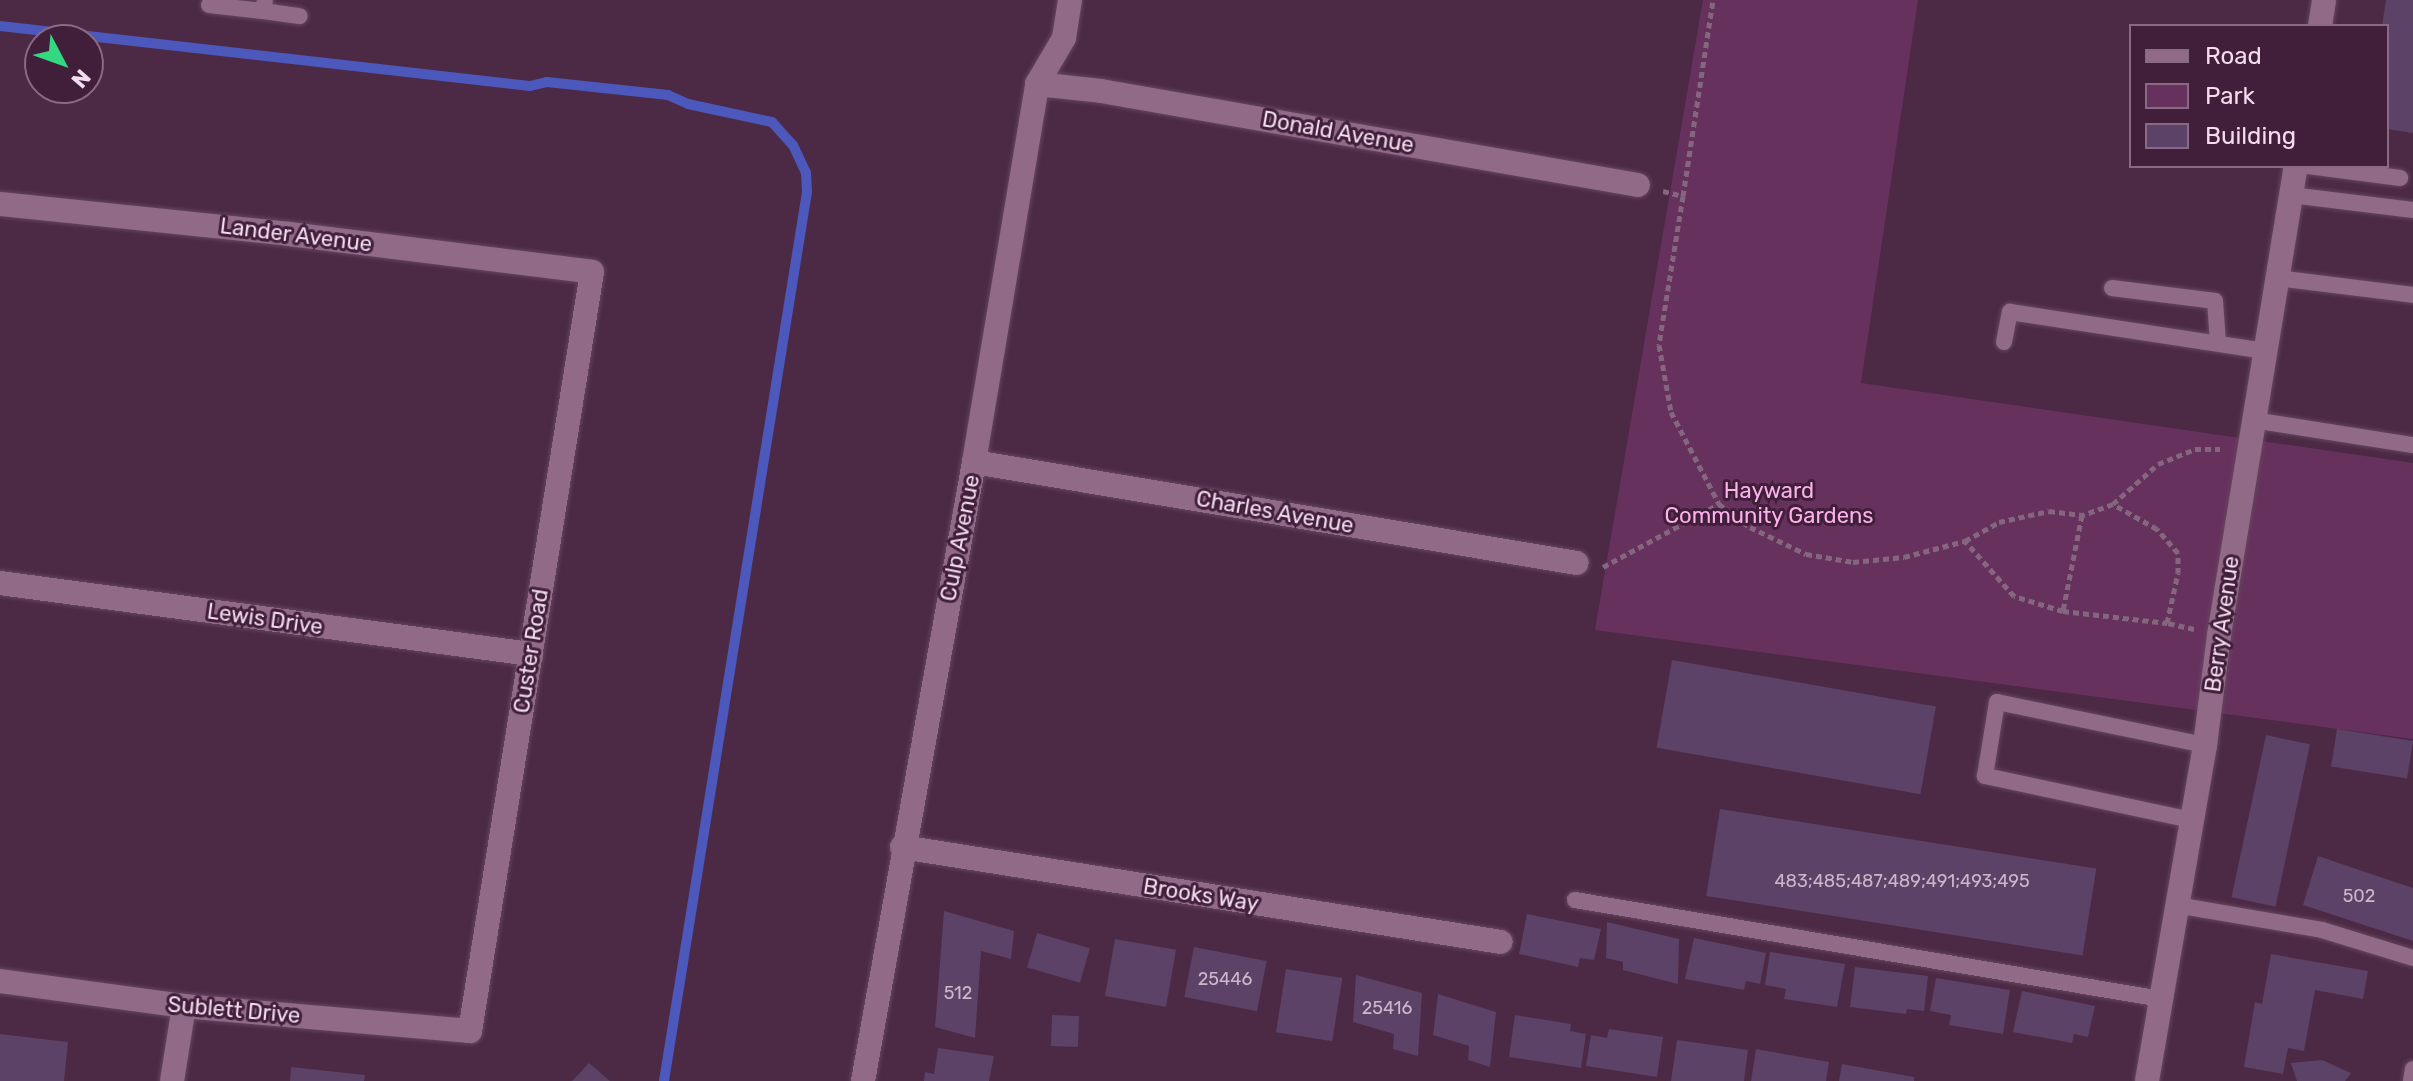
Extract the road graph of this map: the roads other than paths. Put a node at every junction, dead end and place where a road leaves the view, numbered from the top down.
1 (1070, 0) edge
2 (2324, 0) edge
3 (209, 5) dead end
4 (264, 6) edge
5 (300, 16) dead end
6 (2320, 24) edge
7 (1037, 84) junction
8 (2296, 168) edge
9 (2323, 168) edge
10 (2400, 178) dead end
11 (1638, 185) road end
12 (2291, 195) junction
13 (0, 204) edge
14 (2413, 210) edge
15 (592, 272) joint
16 (2277, 278) junction
17 (2112, 288) dead end
18 (2413, 295) edge
19 (2004, 342) dead end
20 (2218, 343) junction
21 (2265, 351) junction
22 (2253, 420) junction
23 (2413, 445) edge
24 (974, 462) junction
25 (1577, 563) road end
26 (0, 583) edge
27 (531, 654) junction
28 (2205, 745) junction
29 (2191, 820) junction
30 (902, 847) junction
31 (1575, 900) dead end
32 (2176, 905) junction
33 (1501, 942) dead end
34 (2413, 958) edge
35 (0, 981) edge
36 (2161, 999) junction
37 (184, 1006) junction
38 (470, 1031) joint
39 (2413, 1069) edge
40 (172, 1081) edge
41 (863, 1081) edge
42 (2147, 1081) edge
43 (2411, 1081) edge

1 - 7 street, Culp Avenue
2 - 6 street
3 - 4 lane
4 - 5 lane
7 - 11 street, Donald Avenue
7 - 24 street, Culp Avenue
8 - 12 street, Berry Avenue
9 - 10 lane
12 - 14 lane
12 - 16 street, Berry Avenue
13 - 15 street, Lander Avenue
15 - 27 street, Custer Road
16 - 18 lane
16 - 21 street, Berry Avenue
17 - 20 lane
19 - 20 lane
20 - 21 lane
21 - 22 street, Berry Avenue
22 - 23 lane
22 - 28 street, Berry Avenue
24 - 25 street, Charles Avenue
24 - 30 street, Culp Avenue
26 - 27 street, Lewis Drive
27 - 38 street, Custer Road
28 - 29 street, Berry Avenue
28 - 29 lane
29 - 32 street, Berry Avenue
30 - 33 street, Brooks Way
30 - 41 street, Culp Avenue
31 - 36 lane
32 - 34 lane
32 - 36 street, Berry Avenue
35 - 37 street, Sublett Drive
36 - 42 street, Berry Avenue
37 - 38 street, Sublett Drive
37 - 40 street
39 - 43 lane

